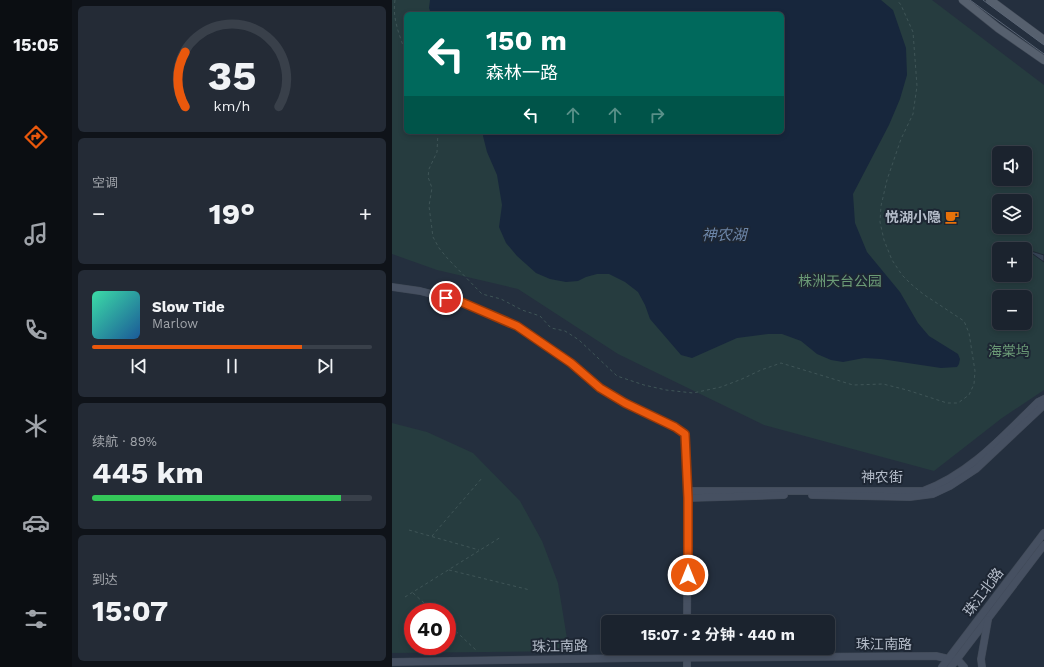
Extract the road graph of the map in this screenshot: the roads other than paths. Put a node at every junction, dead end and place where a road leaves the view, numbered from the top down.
1 (962, 0) edge
2 (990, 0) edge
3 (1044, 40) edge
4 (1044, 60) edge
5 (392, 287) edge
6 (1044, 399) edge
7 (1044, 406) edge
8 (688, 494) junction
9 (1044, 533) edge
10 (1044, 545) edge
11 (687, 615) edge
12 (988, 619) junction
13 (687, 658) junction
14 (949, 659) junction
15 (958, 659) junction
16 (392, 662) edge
17 (687, 667) edge
18 (942, 667) edge
19 (951, 667) edge
20 (964, 667) edge
21 (982, 667) edge

1 - 4 main road
2 - 3 main road
5 - 8 street
6 - 8 street, 神农街
7 - 8 street, 神农街
8 - 11 street
9 - 14 street, 珠江北路
10 - 12 street, 珠江北路
12 - 15 street, 珠江北路
12 - 21 street
13 - 14 street, 珠江南路
13 - 16 street, 珠江南路
13 - 17 street
14 - 15 street, 珠江南路
14 - 18 street, 珠江北路
15 - 19 street, 珠江北路
15 - 20 street

